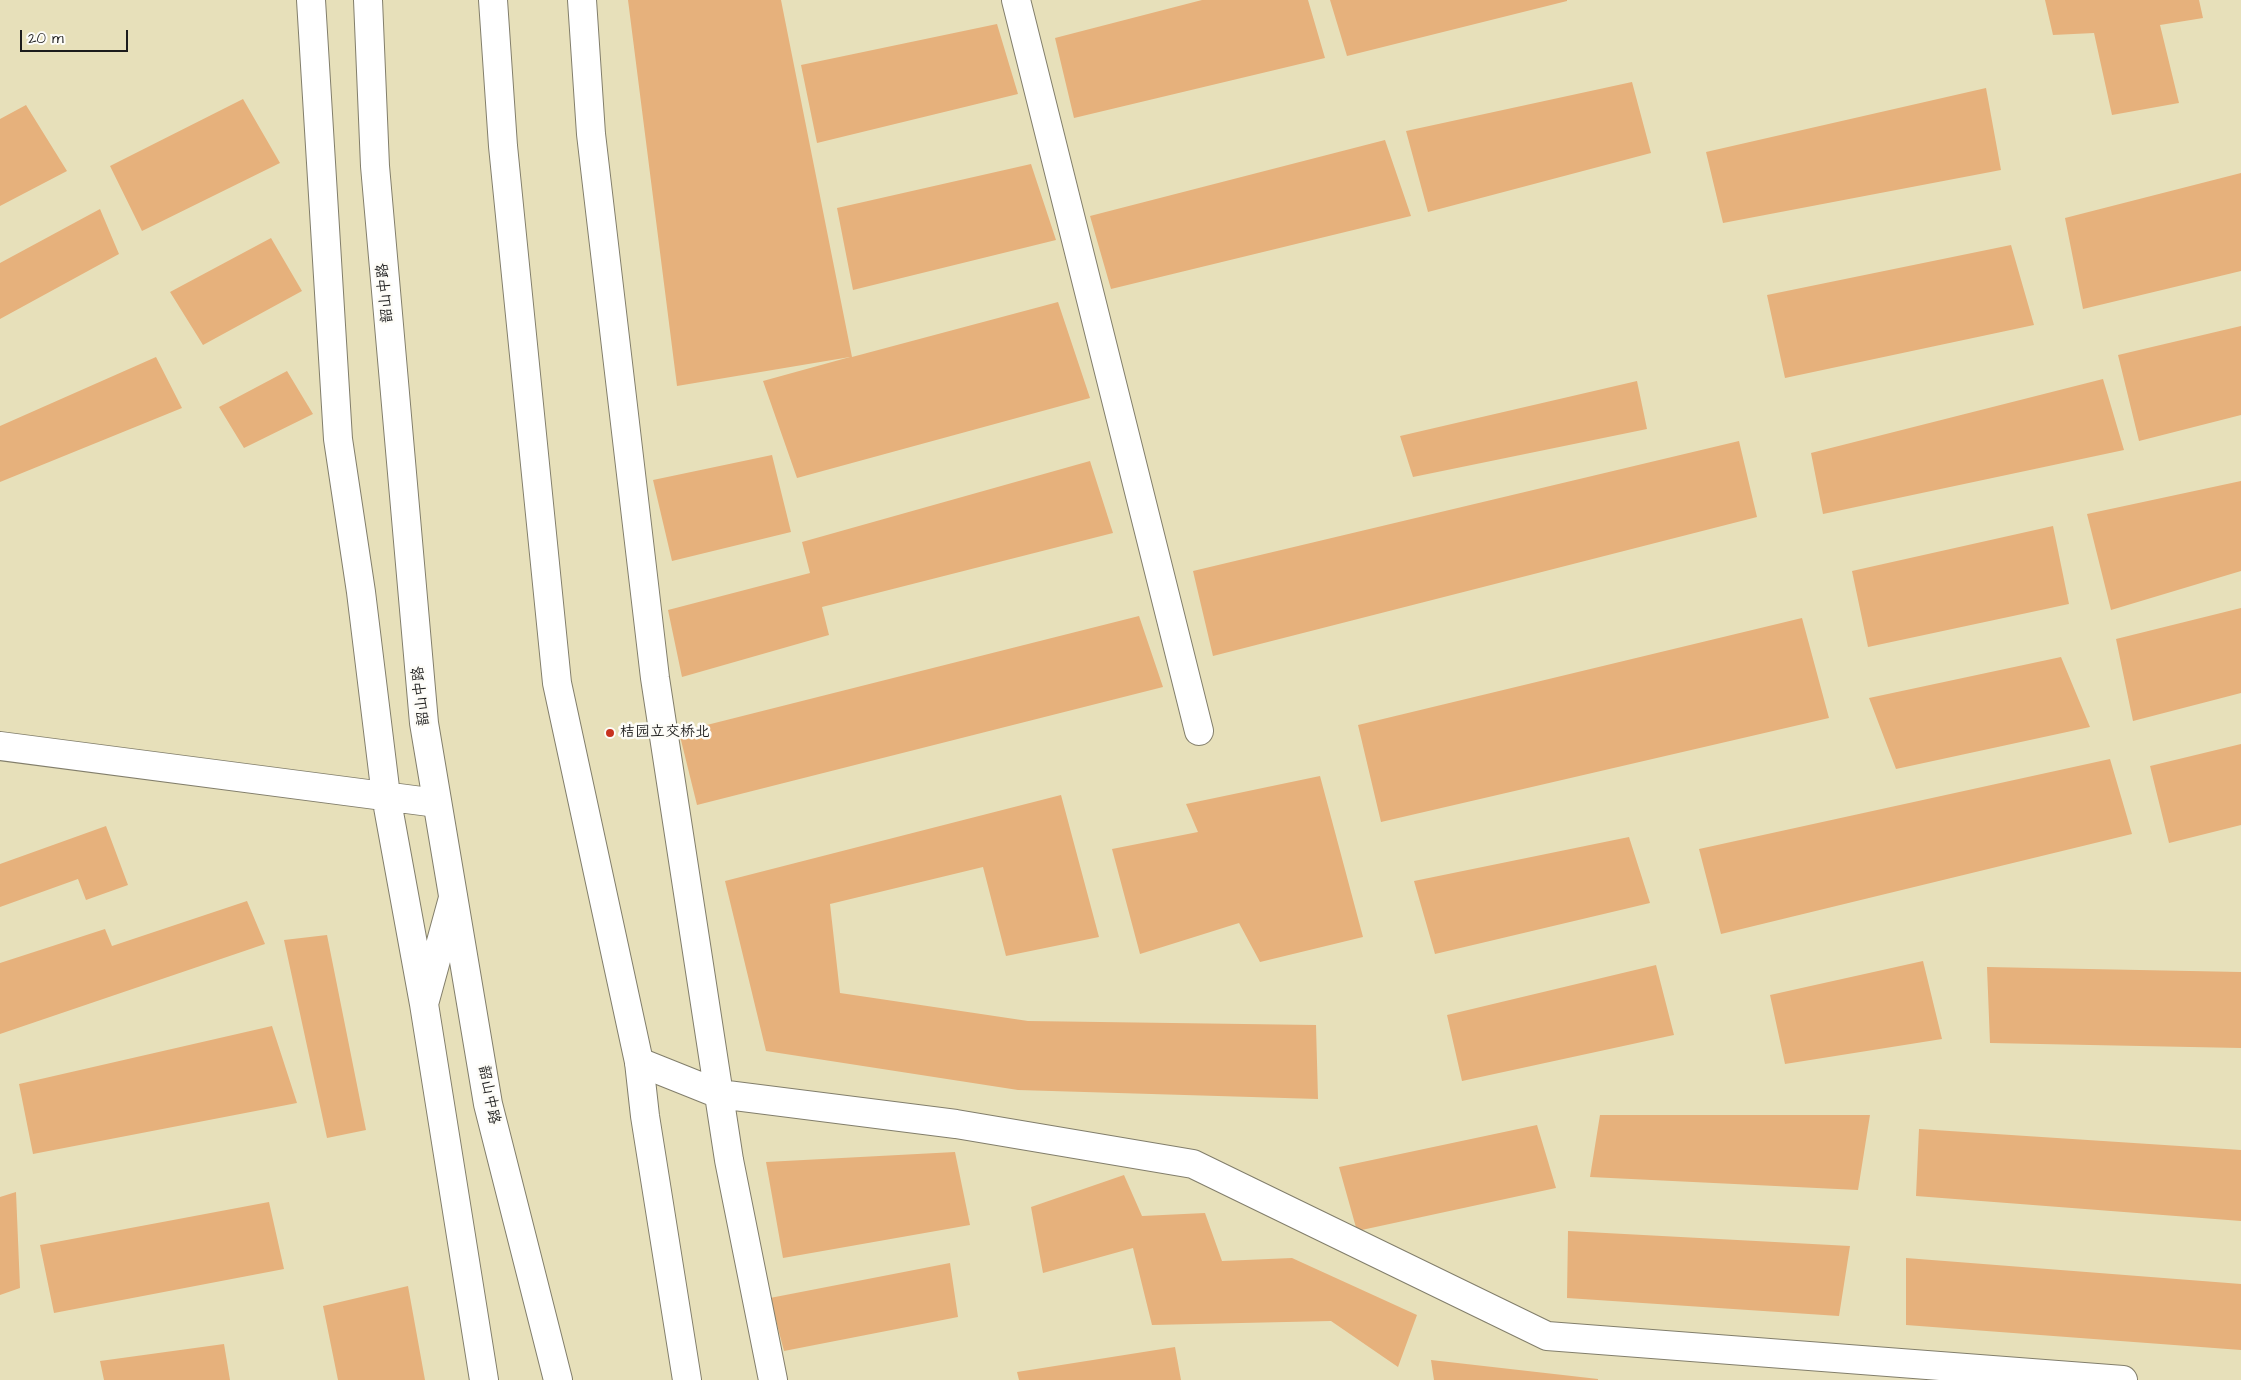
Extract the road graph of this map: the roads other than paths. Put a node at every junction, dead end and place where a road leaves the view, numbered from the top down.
1 (311, 0) edge
2 (368, 0) edge
3 (493, 0) edge
4 (582, 0) edge
5 (1016, 0) edge
6 (1199, 731) dead end
7 (0, 746) edge
8 (386, 796) junction
9 (437, 803) junction
10 (453, 898) junction
11 (424, 1004) junction
12 (639, 1062) junction
13 (719, 1094) junction
14 (484, 1380) edge
15 (558, 1380) edge
16 (686, 1380) edge
17 (773, 1380) edge
18 (2123, 1380) edge

1 - 8 street
2 - 9 street, 韶山中路
3 - 12 street
4 - 13 street
5 - 6 street
7 - 8 street
8 - 9 street
8 - 11 street
9 - 10 street, 韶山中路
10 - 11 street
10 - 15 street, 韶山中路
11 - 14 street
12 - 13 street
12 - 16 street
13 - 17 street
13 - 18 street

